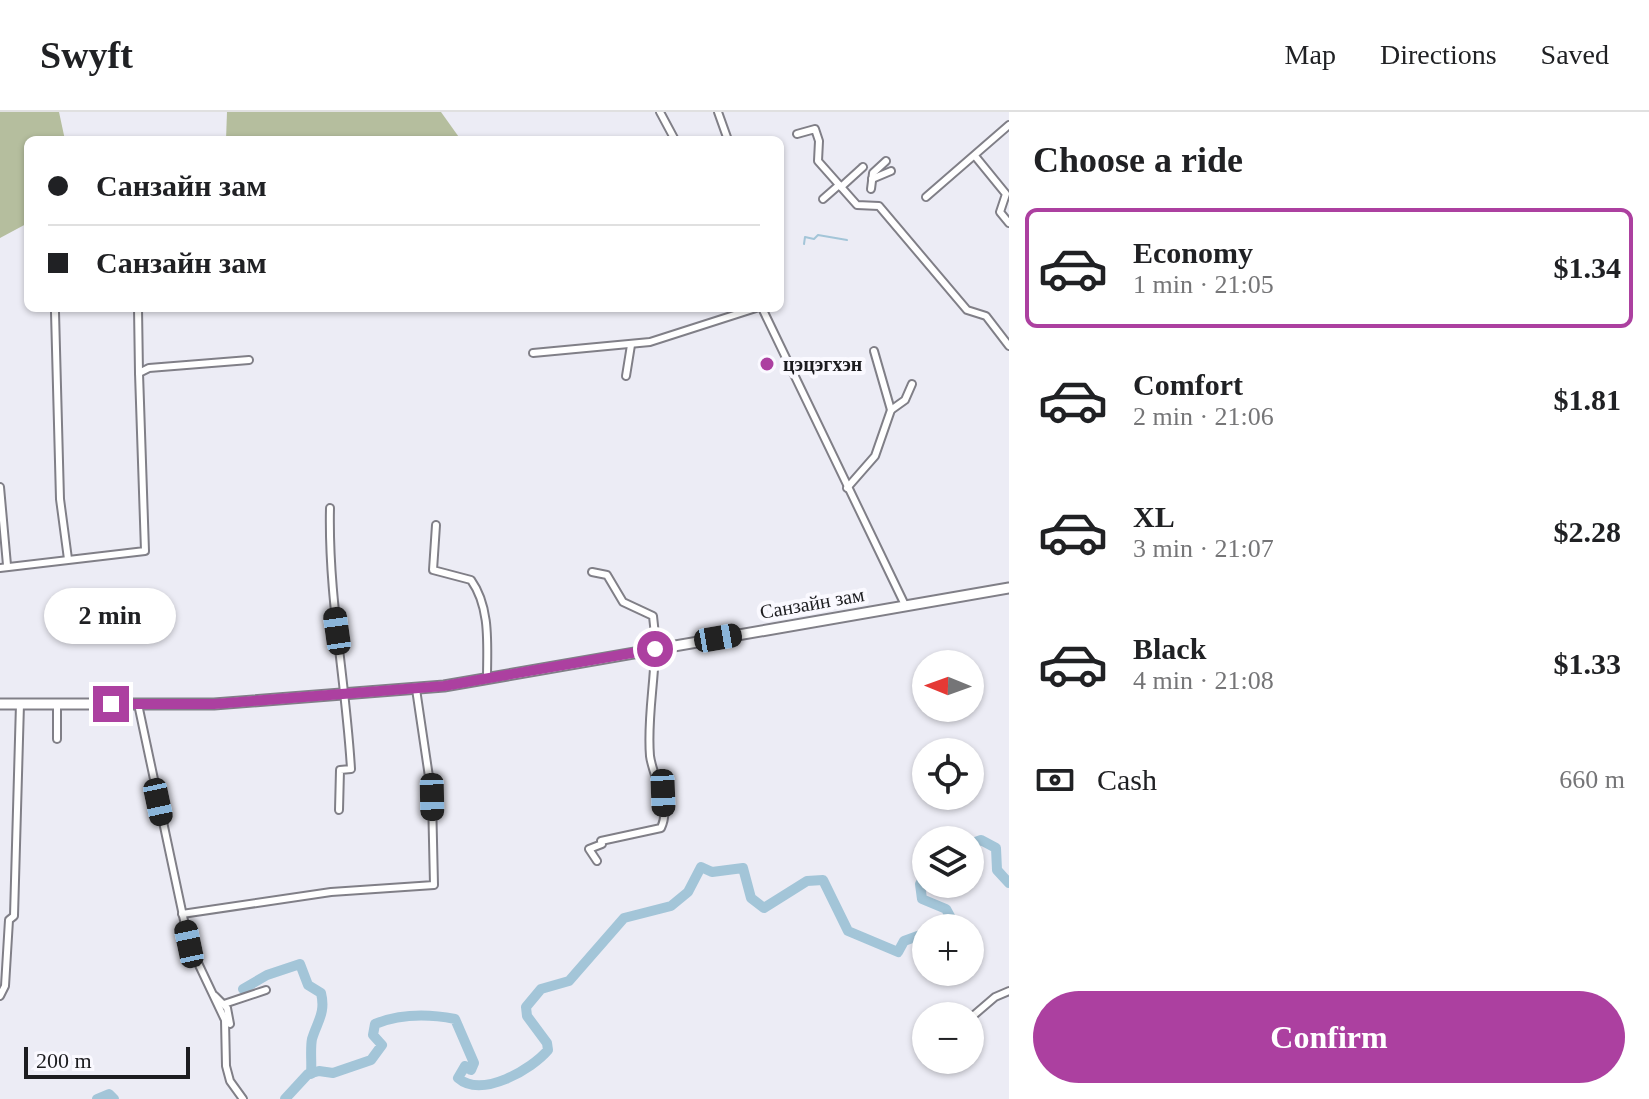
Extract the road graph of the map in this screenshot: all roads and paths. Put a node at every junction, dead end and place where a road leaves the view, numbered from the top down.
1 (660, 112) edge
2 (718, 112) edge
3 (1009, 125) edge
4 (797, 134) dead end
5 (673, 136) edge
6 (727, 136) edge
7 (975, 156) junction
8 (886, 161) dead end
9 (863, 167) dead end
10 (891, 171) dead end
11 (872, 179) junction
12 (840, 186) junction
13 (871, 189) dead end
14 (926, 197) dead end
15 (823, 199) dead end
16 (1009, 223) edge
17 (55, 312) dead end
18 (138, 312) edge
19 (745, 312) edge
20 (764, 312) edge
21 (631, 345) junction
22 (1009, 346) edge
23 (874, 351) dead end
24 (533, 353) dead end
25 (249, 360) dead end
26 (139, 373) junction
27 (626, 376) dead end
28 (912, 384) dead end
29 (891, 410) junction
30 (0, 487) edge
31 (847, 488) junction
32 (330, 508) dead end
33 (436, 525) dead end
34 (68, 559) junction
35 (4, 566) edge
36 (592, 572) dead end
37 (1009, 588) edge
38 (905, 605) junction
39 (655, 649) junction
40 (487, 679) junction
41 (416, 689) junction
42 (344, 694) junction
43 (0, 704) edge
44 (20, 704) junction
45 (57, 704) junction
46 (138, 704) junction
47 (57, 739) dead end
48 (339, 810) dead end
49 (597, 861) dead end
50 (182, 914) junction
51 (207, 988) junction
52 (266, 990) dead end
53 (1009, 991) edge
54 (0, 996) edge
55 (224, 1004) junction
56 (984, 1006) edge
57 (227, 1035) junction
58 (243, 1099) edge

1 - 5 street
2 - 6 street
3 - 7 street
4 - 12 street
7 - 14 street
7 - 16 street
8 - 11 street
9 - 12 street
10 - 11 street
11 - 13 street
12 - 15 street
12 - 22 street
17 - 34 street
18 - 26 street
19 - 21 street
20 - 31 street
21 - 24 street
21 - 27 street
23 - 29 street
25 - 26 street
26 - 34 street
28 - 29 street
29 - 31 street
30 - 35 street
31 - 38 street
32 - 42 street
33 - 40 street
34 - 35 street
36 - 39 street
37 - 38 main road, Санзайн зам
38 - 39 main road, Санзайн зам
39 - 40 main road, Санзайн зам
39 - 49 street
40 - 41 main road, Санзайн зам
41 - 42 main road, Санзайн зам
41 - 50 street
42 - 46 main road, Санзайн зам
42 - 48 street
43 - 44 main road, Санзайн зам
44 - 45 main road, Санзайн зам
44 - 54 street
45 - 46 main road, Санзайн зам
45 - 47 street
46 - 50 street
50 - 51 street
51 - 55 street
51 - 57 street
52 - 55 street
53 - 56 street
55 - 57 street
57 - 58 street

